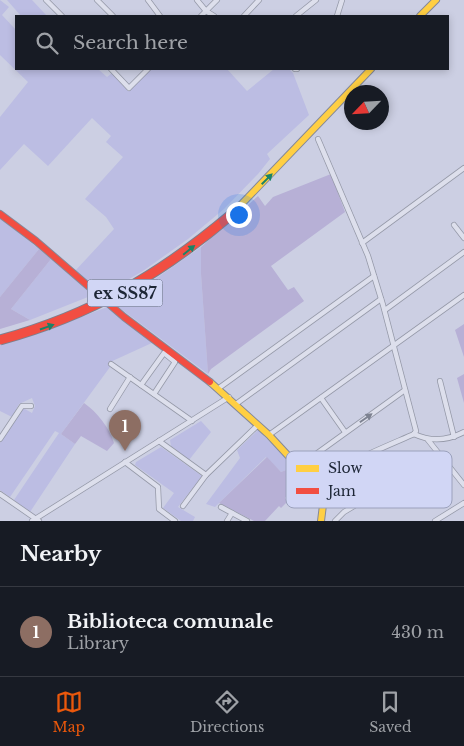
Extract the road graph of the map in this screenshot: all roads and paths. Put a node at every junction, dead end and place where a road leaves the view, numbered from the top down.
1 (46, 0) edge
2 (97, 0) edge
3 (148, 0) edge
4 (197, 0) edge
5 (217, 0) edge
6 (259, 0) edge
7 (316, 0) edge
8 (342, 0) edge
9 (436, 0) edge
10 (206, 11) junction
11 (61, 15) edge
12 (111, 15) edge
13 (159, 15) edge
14 (202, 15) edge
15 (212, 15) edge
16 (245, 15) edge
17 (297, 15) edge
18 (338, 15) edge
19 (421, 15) edge
20 (112, 70) edge
21 (147, 70) edge
22 (370, 70) edge
23 (318, 139) dead end
24 (464, 168) edge
25 (0, 214) edge
26 (454, 224) dead end
27 (464, 238) edge
28 (362, 243) junction
29 (464, 252) edge
30 (374, 276) junction
31 (464, 295) edge
32 (381, 299) junction
33 (385, 310) junction
34 (0, 340) edge
35 (394, 346) junction
36 (111, 364) dead end
37 (130, 377) junction
38 (440, 381) dead end
39 (142, 386) junction
40 (219, 388) junction
41 (406, 390) junction
42 (154, 394) junction
43 (229, 397) junction
44 (321, 398) junction
45 (236, 404) junction
46 (31, 406) dead end
47 (110, 409) dead end
48 (192, 421) junction
49 (258, 425) junction
50 (346, 432) junction
51 (464, 432) edge
52 (414, 434) junction
53 (268, 435) junction
54 (454, 437) junction
55 (0, 439) edge
56 (428, 440) junction
57 (159, 441) junction
58 (320, 451) edge
59 (377, 451) edge
60 (437, 451) edge
61 (286, 454) edge
62 (125, 462) junction
63 (452, 470) edge
64 (206, 475) junction
65 (464, 485) edge
66 (0, 494) edge
67 (464, 503) edge
68 (183, 506) dead end
69 (221, 507) dead end
70 (351, 508) edge
71 (232, 513) junction
72 (36, 520) edge
73 (175, 521) edge
74 (227, 521) edge
75 (246, 521) edge
76 (334, 521) edge
77 (435, 521) edge

1 - 11 street
2 - 12 street
3 - 13 street
4 - 10 street
5 - 10 street
6 - 16 street
7 - 17 street
8 - 18 street
9 - 19 main road
10 - 14 street
10 - 15 street
20 - 21 street
34 -> 22 main road, ex SS87, bridge
23 - 28 street
24 - 28 street
25 - 40 main road
26 - 27 street
28 - 30 street
29 - 33 street
30 - 32 street
30 - 40 street
31 - 35 street
32 - 33 street
32 - 45 street
33 - 35 street
35 - 41 street
35 - 44 street
36 - 37 street
37 - 39 street
37 - 47 street
38 - 54 street
39 - 42 street
39 - 42 street
40 - 43 main road
50 -> 41 street
41 - 52 street
42 - 48 street
43 - 45 main road
43 - 48 street
44 - 50 street
44 - 53 street
45 - 49 main road
46 - 55 street
48 - 57 street
49 - 53 main road
49 - 64 street
50 - 58 street
51 - 54 street
52 - 56 street
52 - 59 street
53 - 61 main road
54 - 56 street
56 - 60 street
57 - 62 street
57 - 64 street
62 - 72 street
62 - 73 street
63 - 65 street
64 - 68 street
66 - 72 street
67 - 77 street
69 - 71 street
70 - 76 street
71 - 74 street
71 - 75 street

